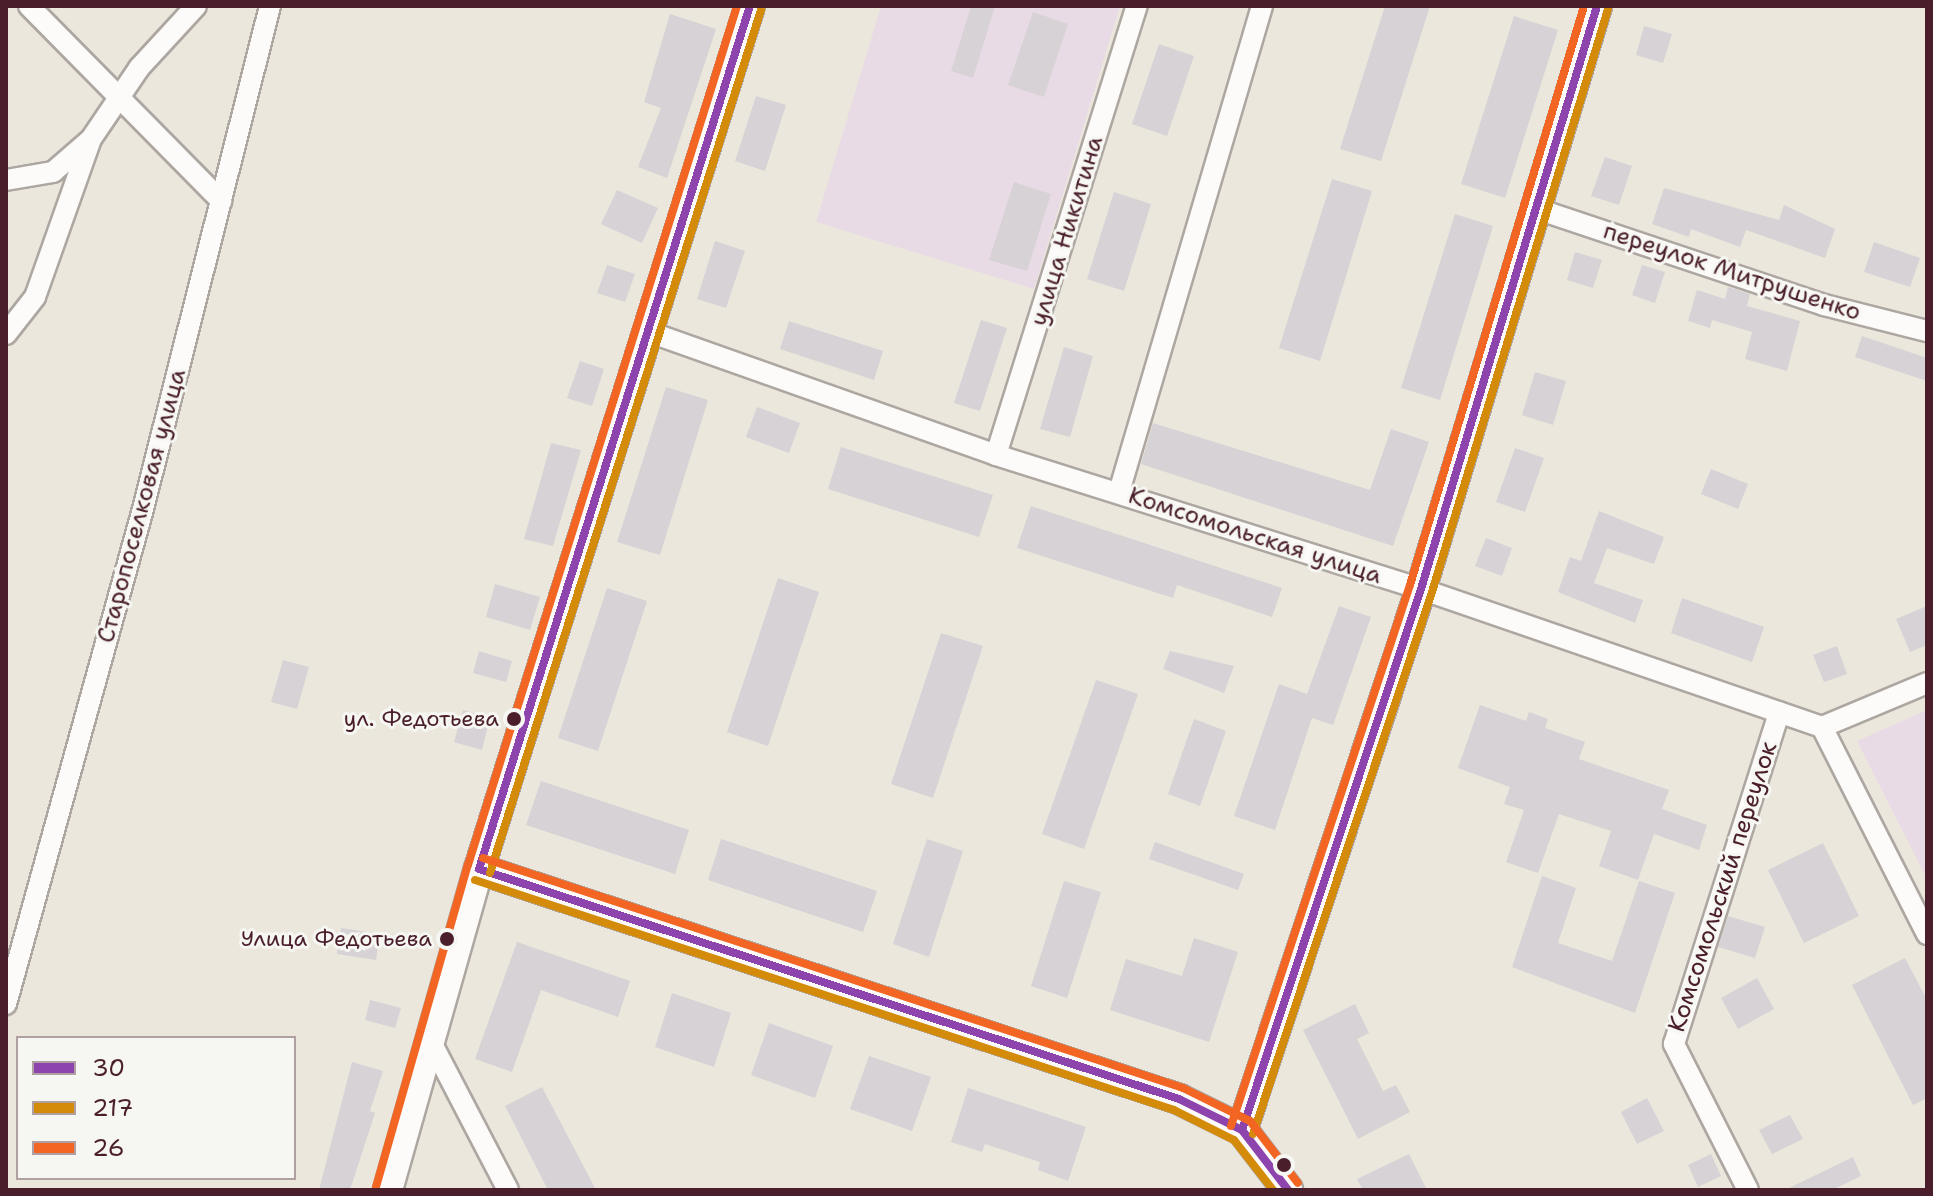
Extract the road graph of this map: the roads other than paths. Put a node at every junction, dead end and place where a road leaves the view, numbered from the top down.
1 (29, 6) edge
2 (196, 6) edge
3 (270, 6) edge
4 (750, 6) edge
5 (1137, 6) edge
6 (1262, 6) edge
7 (1597, 6) edge
8 (119, 99) junction
9 (91, 139) junction
10 (6, 180) edge
11 (221, 201) junction
12 (1537, 209) junction
13 (1927, 331) edge
14 (649, 332) junction
15 (6, 334) edge
16 (996, 455) junction
17 (1119, 492) junction
18 (1421, 589) junction
19 (1927, 683) edge
20 (1779, 712) junction
21 (1822, 727) junction
22 (479, 869) junction
23 (1927, 934) edge
24 (6, 1004) edge
25 (430, 1040) junction
26 (1242, 1130) junction
27 (388, 1190) edge
28 (508, 1190) edge
29 (1288, 1190) edge
30 (1748, 1190) edge

1 - 8 street
2 - 8 street
3 - 11 street, Старопоселковая улица
4 - 14 main road
5 - 16 street, улица Никитина
6 - 17 street
7 - 12 main road
8 - 9 street
8 - 11 street
9 - 10 street
9 - 15 street
11 - 24 street, Старопоселковая улица
12 - 13 street, переулок Митрушенко
12 - 18 main road
14 - 16 street, Комсомольская улица
14 - 22 main road
16 - 17 street, Комсомольская улица
17 - 18 street, Комсомольская улица
18 - 20 street, Комсомольская улица
18 - 26 main road
19 - 21 street
20 - 21 street, Комсомольская улица
20 - 30 street, Комсомольский переулок
21 - 23 street
22 - 25 main road
22 - 26 main road
25 - 27 main road
25 - 28 street
26 - 29 main road

